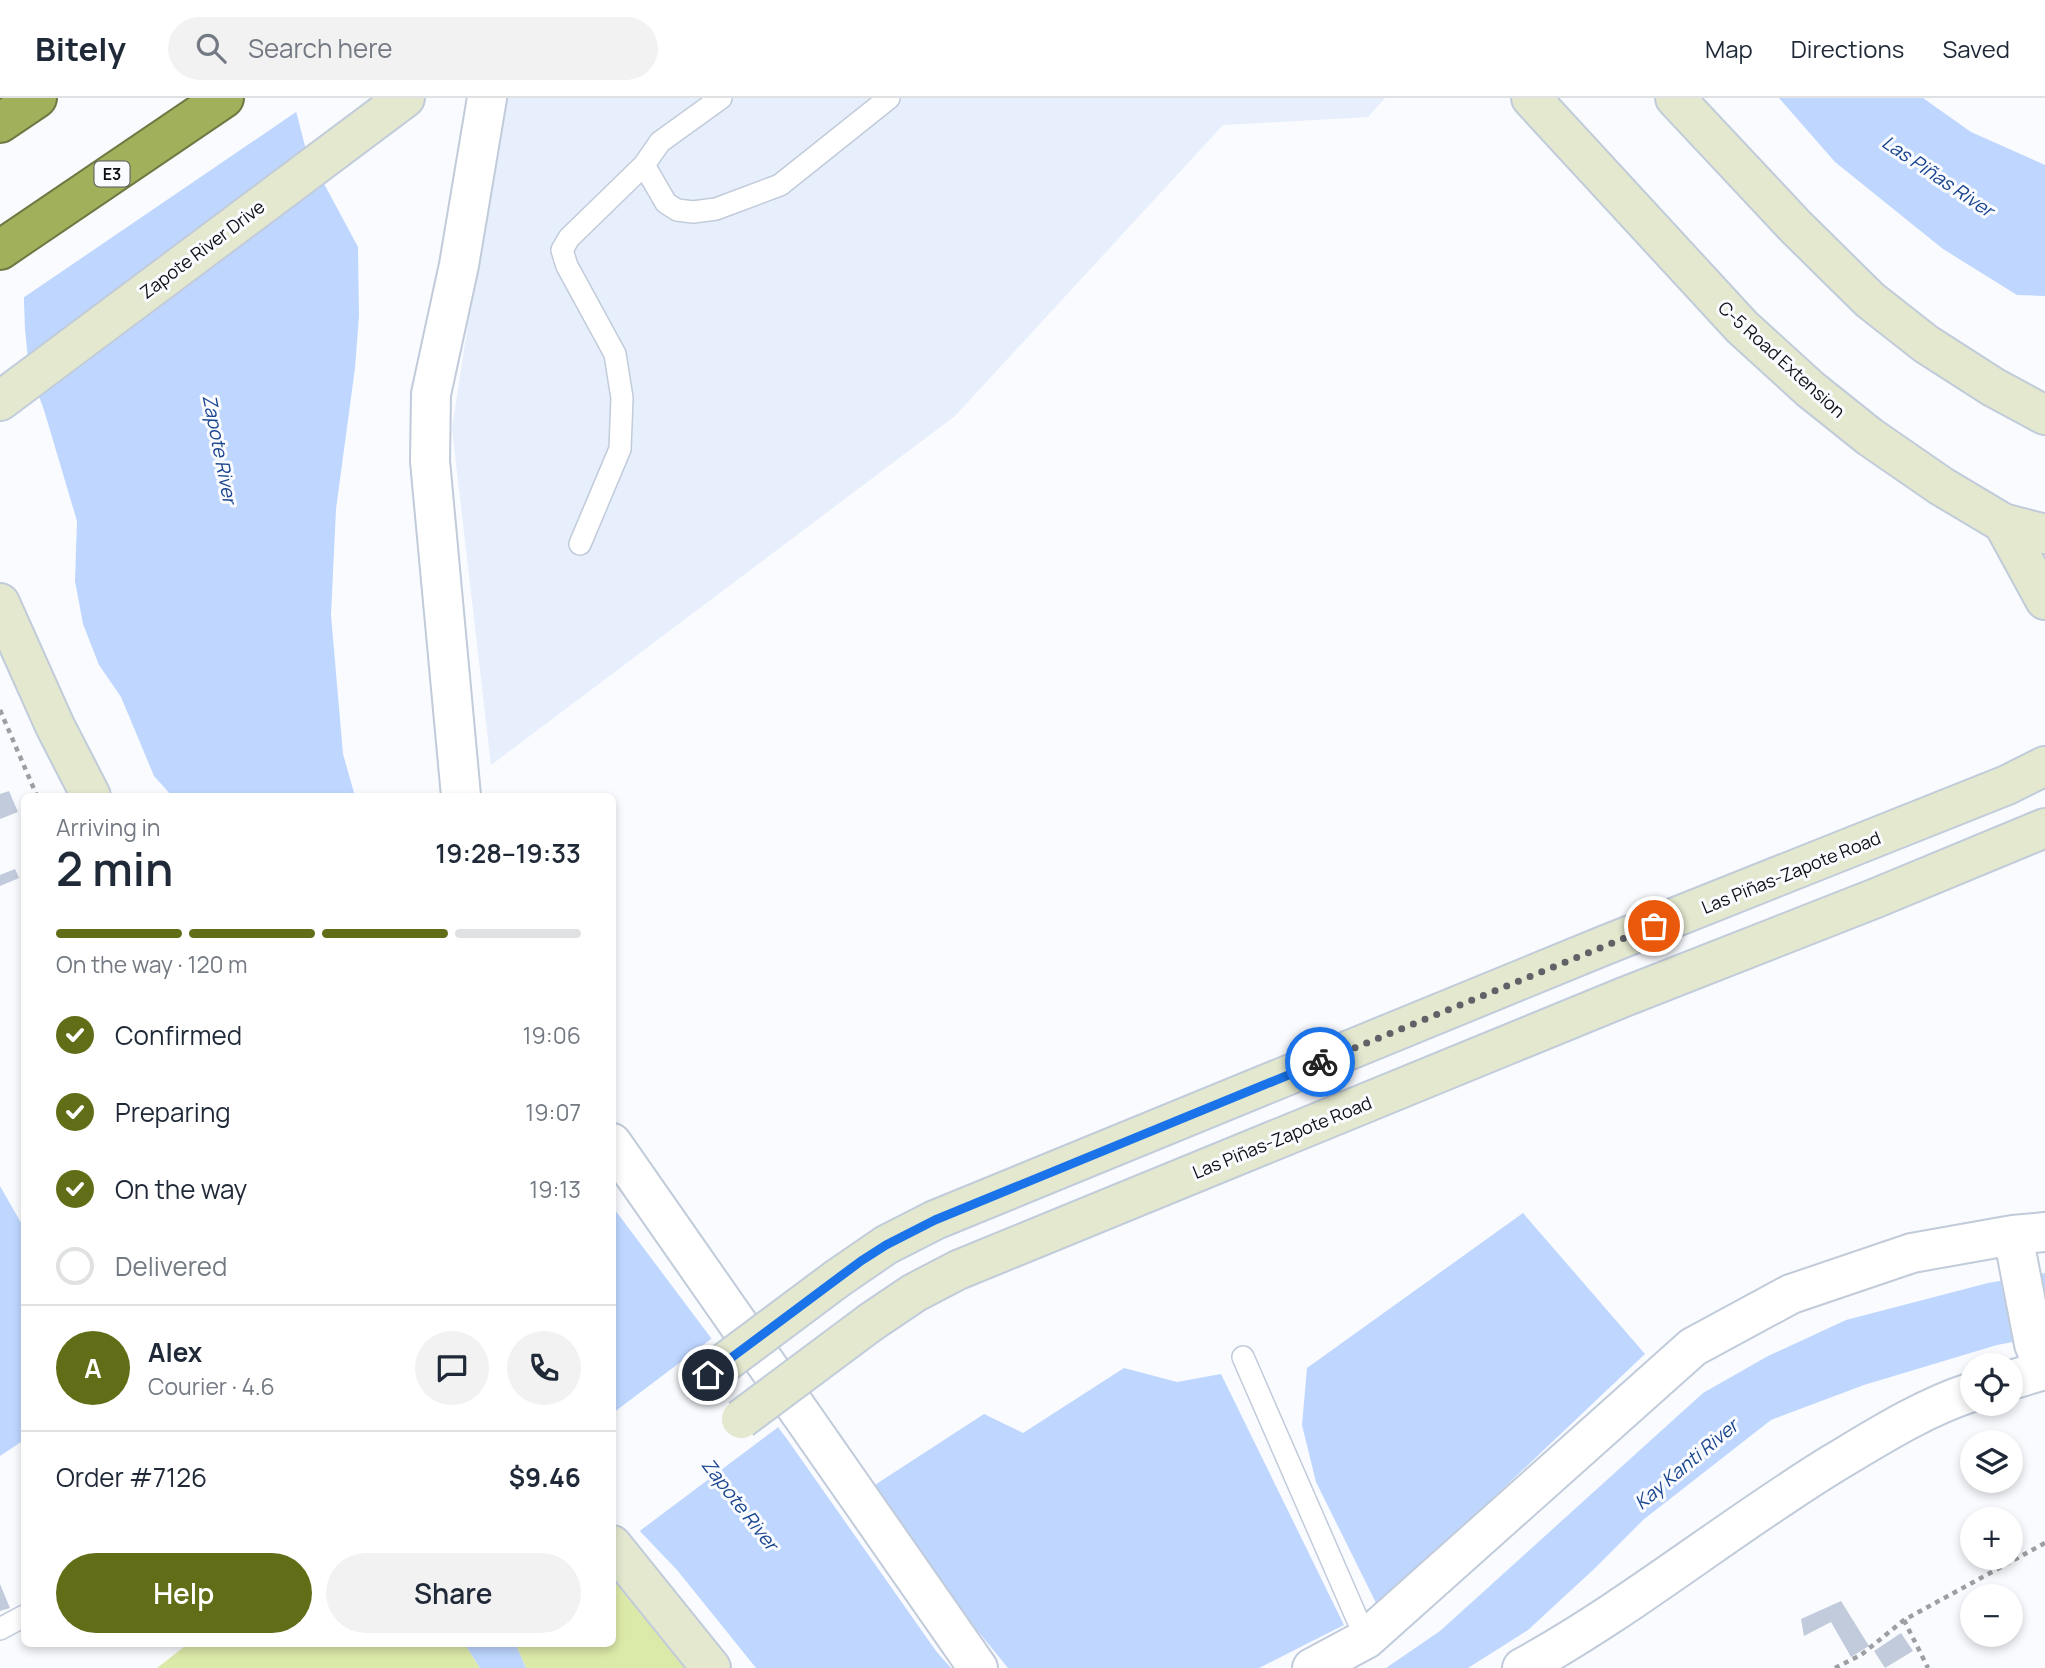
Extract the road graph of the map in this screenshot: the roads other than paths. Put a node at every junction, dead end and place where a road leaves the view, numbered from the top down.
1 (37, 98) edge
2 (224, 98) edge
3 (405, 98) edge
4 (487, 98) edge
5 (722, 98) edge
6 (889, 98) edge
7 (1531, 98) edge
8 (1675, 98) edge
9 (0, 123) edge
10 (644, 165) junction
11 (0, 250) edge
12 (0, 401) edge
13 (2045, 415) edge
14 (2003, 523) junction
15 (2045, 534) edge
16 (580, 544) dead end
17 (2045, 600) edge
18 (0, 603) edge
19 (2045, 766) edge
20 (89, 793) edge
21 (461, 793) edge
22 (2045, 828) edge
23 (616, 1149) edge
24 (2025, 1242) edge
25 (1243, 1357) dead end
26 (2041, 1361) edge
27 (2023, 1372) edge
28 (708, 1375) dead end
29 (1960, 1397) edge
30 (741, 1419) dead end
31 (616, 1550) edge
32 (21, 1618) edge
33 (0, 1629) edge
34 (1366, 1639) junction
35 (1575, 1655) edge
36 (711, 1668) edge
37 (978, 1668) edge
38 (1312, 1668) edge
39 (1522, 1668) edge

1 - 9 highway
2 - 11 highway, E3
3 - 12 main road, Zapote River Drive
4 - 21 street
5 - 10 lane
6 - 10 lane
7 - 14 main road, C-5 Road Extension
8 - 13 main road
10 - 16 lane
14 - 15 main road, C-5 Road Extension
14 - 17 main road
18 - 20 main road
19 - 28 main road, Las Piñas-Zapote Road, bridge
22 - 30 main road, Las Piñas-Zapote Road, bridge
23 - 37 street
24 - 26 street
24 - 34 street
25 - 34 lane
26 - 27 street
29 - 35 street
31 - 36 main road
32 - 33 lane
34 - 38 street
35 - 39 street

